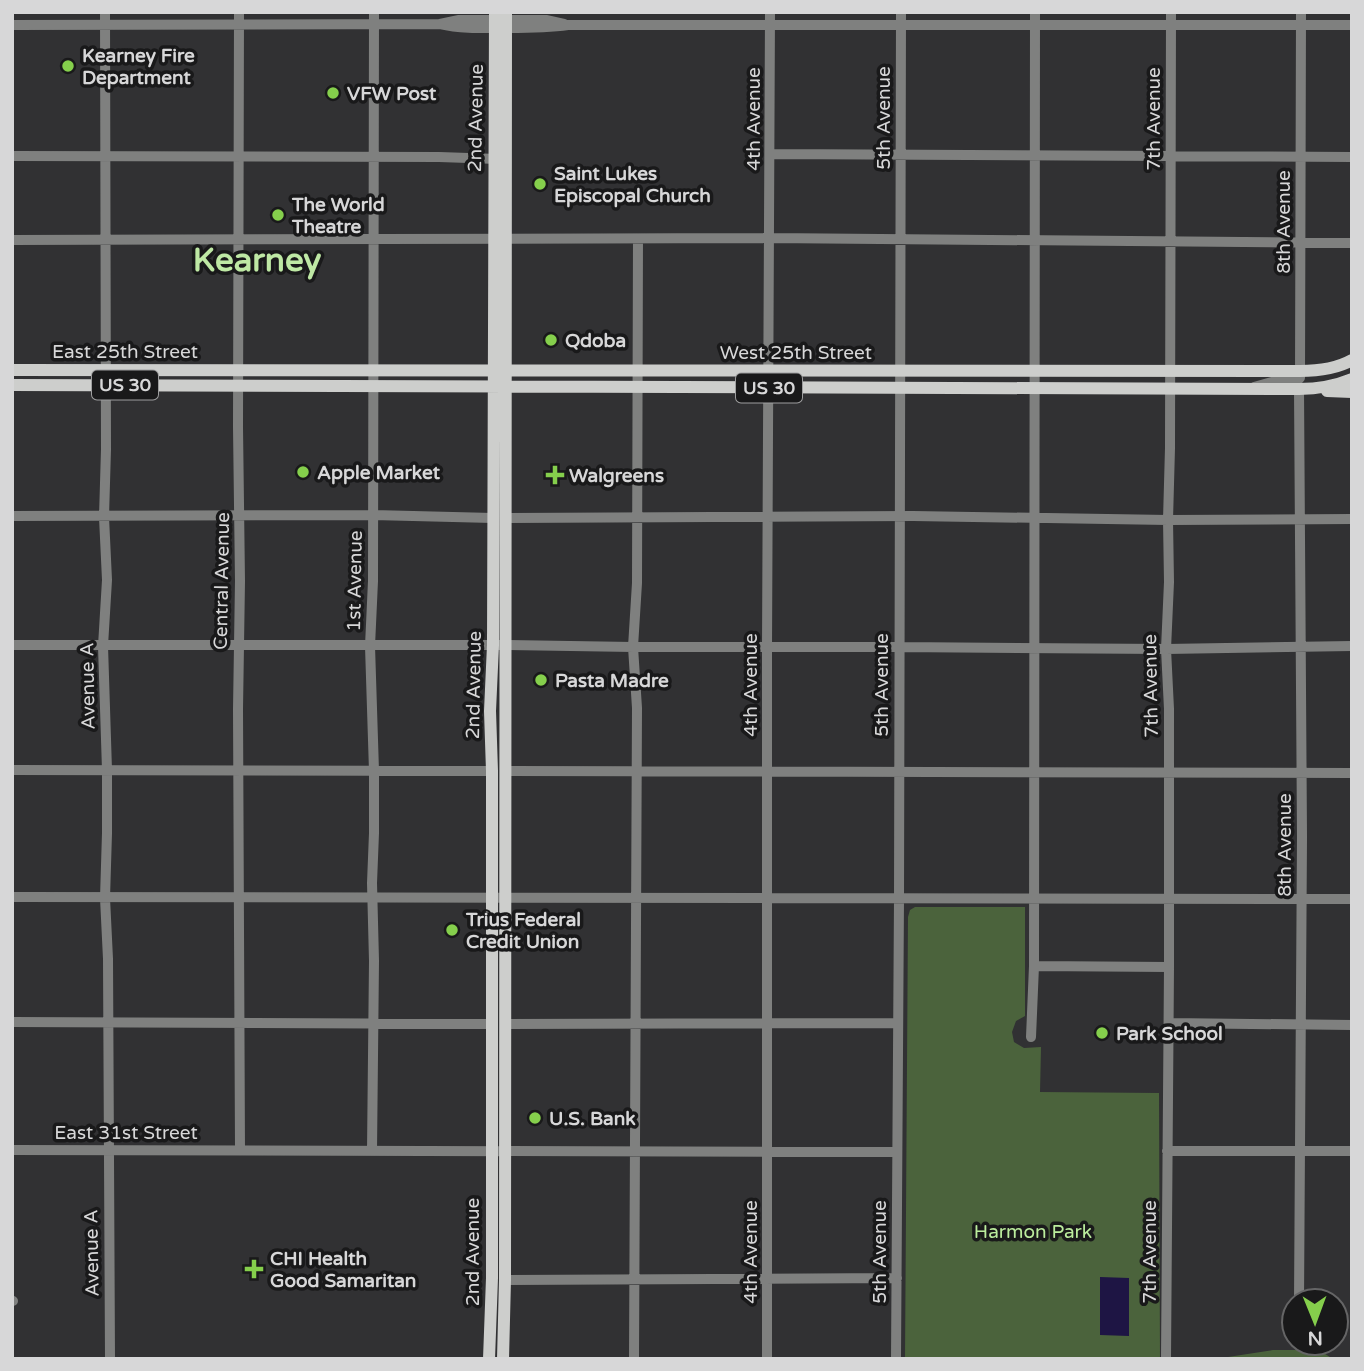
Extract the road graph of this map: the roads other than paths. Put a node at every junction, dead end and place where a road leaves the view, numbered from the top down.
1 (105, 12) edge
2 (239, 12) edge
3 (374, 12) edge
4 (637, 12) edge
5 (770, 12) edge
6 (901, 12) edge
7 (1035, 12) edge
8 (1171, 12) edge
9 (1301, 12) edge
10 (501, 20) edge
11 (374, 24) junction
12 (12, 25) edge
13 (105, 25) junction
14 (239, 25) junction
15 (637, 25) junction
16 (770, 25) junction
17 (901, 25) junction
18 (1035, 25) junction
19 (1171, 25) junction
20 (1301, 25) junction
21 (1352, 25) edge
22 (770, 153) junction
23 (901, 155) junction
24 (12, 156) edge
25 (106, 156) junction
26 (1035, 156) junction
27 (1171, 156) junction
28 (238, 157) junction
29 (374, 157) junction
30 (1301, 157) junction
31 (1352, 157) edge
32 (500, 159) junction
33 (770, 238) junction
34 (374, 239) junction
35 (500, 239) junction
36 (638, 239) junction
37 (900, 239) junction
38 (1035, 239) junction
39 (12, 240) edge
40 (106, 240) junction
41 (238, 240) junction
42 (1170, 240) junction
43 (1300, 243) junction
44 (1352, 243) edge
45 (1352, 360) edge
46 (12, 370) edge
47 (106, 370) junction
48 (238, 370) junction
49 (374, 370) junction
50 (500, 371) junction
51 (637, 371) junction
52 (769, 371) junction
53 (900, 371) junction
54 (1034, 371) junction
55 (1170, 371) junction
56 (1300, 371) junction
57 (1352, 379) edge
58 (12, 385) edge
59 (106, 385) junction
60 (238, 385) junction
61 (373, 386) junction
62 (500, 387) junction
63 (637, 387) junction
64 (769, 388) junction
65 (900, 388) junction
66 (1034, 388) junction
67 (1170, 389) junction
68 (1247, 389) junction
69 (1306, 389) junction
70 (1352, 392) edge
71 (373, 515) junction
72 (12, 516) edge
73 (240, 516) junction
74 (899, 516) junction
75 (104, 517) junction
76 (637, 517) junction
77 (768, 517) junction
78 (499, 518) junction
79 (1034, 518) junction
80 (1301, 519) junction
81 (1352, 519) edge
82 (1168, 520) junction
83 (12, 645) edge
84 (238, 645) junction
85 (499, 645) junction
86 (103, 646) junction
87 (370, 646) junction
88 (1352, 646) edge
89 (768, 647) junction
90 (899, 647) junction
91 (1300, 647) junction
92 (633, 648) junction
93 (1034, 648) junction
94 (1166, 649) junction
95 (12, 770) edge
96 (107, 770) junction
97 (239, 770) junction
98 (374, 771) junction
99 (499, 771) junction
100 (637, 771) junction
101 (768, 771) junction
102 (898, 772) junction
103 (1034, 772) junction
104 (1169, 772) junction
105 (1302, 773) junction
106 (1352, 773) edge
107 (12, 897) edge
108 (104, 898) junction
109 (239, 898) junction
110 (372, 898) junction
111 (492, 898) junction
112 (505, 898) junction
113 (636, 898) junction
114 (767, 898) junction
115 (899, 899) junction
116 (1033, 899) junction
117 (1168, 899) junction
118 (1301, 899) junction
119 (1352, 899) edge
120 (1034, 966) junction
121 (1169, 967) junction
122 (12, 1022) edge
123 (108, 1023) junction
124 (239, 1023) junction
125 (373, 1023) junction
126 (1168, 1023) junction
127 (491, 1024) junction
128 (505, 1024) junction
129 (635, 1024) junction
130 (767, 1024) junction
131 (897, 1024) junction
132 (1300, 1025) junction
133 (1352, 1025) edge
134 (1031, 1037) dead end
135 (12, 1150) edge
136 (108, 1150) junction
137 (240, 1150) junction
138 (372, 1151) junction
139 (491, 1151) junction
140 (505, 1151) junction
141 (1167, 1151) junction
142 (1299, 1151) junction
143 (1352, 1151) edge
144 (635, 1152) junction
145 (767, 1152) junction
146 (897, 1152) junction
147 (767, 1278) junction
148 (897, 1278) junction
149 (634, 1279) junction
150 (505, 1280) junction
151 (1299, 1287) edge
152 (110, 1359) edge
153 (489, 1359) edge
154 (503, 1359) edge
155 (634, 1359) edge
156 (767, 1359) edge
157 (896, 1359) edge
158 (1166, 1359) edge

1 - 13 street, Avenue A
2 - 14 street, Central Avenue
3 - 11 street, 1st Avenue
4 - 15 street
5 - 16 street, 4th Avenue
6 - 17 street, 5th Avenue
7 - 18 street
8 - 19 street, 7th Avenue
9 - 20 street, 8th Avenue
10 - 11 street
10 - 15 street
10 - 32 main road, 2nd Avenue
11 - 14 street
11 - 29 street, 1st Avenue
12 - 13 street
13 - 14 street
13 - 25 street, Avenue A
14 - 28 street, Central Avenue
15 - 16 street
16 - 17 street
16 - 22 street, 4th Avenue
17 - 18 street
17 - 23 street, 5th Avenue
18 - 19 street
18 - 26 street
19 - 20 street
19 - 27 street, 7th Avenue
20 - 21 street
20 - 30 street, 8th Avenue
22 - 23 street
22 - 33 street, 4th Avenue
23 - 26 street
23 - 37 street, 5th Avenue
24 - 25 street
25 - 28 street
25 - 40 street, Avenue A
26 - 27 street
26 - 38 street
27 - 30 street
27 - 42 street, 7th Avenue
28 - 29 street
28 - 41 street, Central Avenue
29 - 32 street
29 - 34 street, 1st Avenue
30 - 31 street
30 - 43 street, 8th Avenue
32 - 35 main road, 2nd Avenue
33 - 36 street
33 - 37 street
33 - 52 street, 4th Avenue
34 - 35 street
34 - 41 street
34 - 49 street, 1st Avenue
35 - 36 street
35 - 50 main road, 2nd Avenue
36 - 51 street
37 - 38 street
37 - 53 street, 5th Avenue
38 - 42 street
38 - 54 street
39 - 40 street
40 - 41 street
40 - 47 street, Avenue A
41 - 48 street, Central Avenue
42 - 43 street
42 - 55 street, 7th Avenue
43 - 44 street
43 - 56 street, 8th Avenue
45 - 56 main road, West 25th Street / US 30
46 - 47 main road, East 25th Street / US 30
47 - 48 main road, East 25th Street / US 30
47 - 59 street, Avenue A
48 - 49 main road, West 25th Street / US 30
48 - 60 street, Central Avenue
49 - 50 main road, West 25th Street / US 30
49 - 61 street, 1st Avenue
50 - 51 main road, West 25th Street / US 30
50 - 62 main road, 2nd Avenue
51 - 52 main road, West 25th Street / US 30
51 - 63 street
52 - 53 main road, West 25th Street / US 30
52 - 64 street, 4th Avenue
53 - 54 main road, West 25th Street / US 30
53 - 65 street, 5th Avenue
54 - 55 main road, West 25th Street / US 30
54 - 66 street
55 - 56 main road, West 25th Street / US 30
55 - 67 street, 7th Avenue
56 - 68 street
57 - 69 main road, West 25th Street / US 30
58 - 59 main road, East 25th Street / US 30
59 - 60 main road, East 25th Street / US 30
59 - 75 street, Avenue A
60 - 61 main road, West 25th Street / US 30
60 - 73 street, Central Avenue
61 - 62 main road, West 25th Street / US 30
61 - 71 street, 1st Avenue
62 - 63 main road, West 25th Street / US 30
62 - 78 main road, 2nd Avenue
63 - 64 main road, West 25th Street / US 30
63 - 76 street
64 - 65 main road, West 25th Street / US 30
64 - 77 street, 4th Avenue
65 - 66 main road, West 25th Street / US 30
65 - 74 street, 5th Avenue
66 - 67 main road, West 25th Street / US 30
66 - 79 street
67 - 68 main road, West 25th Street / US 30
67 - 82 street, 7th Avenue
68 - 69 main road, West 25th Street / US 30
69 - 70 main road
69 - 80 street, 8th Avenue
71 - 73 street
71 - 78 street
71 - 87 street, 1st Avenue
72 - 75 street
73 - 75 street
73 - 84 street, Central Avenue
74 - 77 street
74 - 79 street
74 - 90 street, 5th Avenue
75 - 86 street, Avenue A
76 - 77 street
76 - 78 street
76 - 92 street
77 - 89 street, 4th Avenue
78 - 85 main road, 2nd Avenue
79 - 82 street
79 - 93 street
80 - 81 street
80 - 82 street
80 - 91 street, 8th Avenue
82 - 94 street, 7th Avenue
83 - 86 street
84 - 86 street
84 - 87 street
84 - 97 street, Central Avenue
85 - 87 street
85 - 92 street
85 - 99 main road, 2nd Avenue
86 - 96 street, Avenue A
87 - 98 street, 1st Avenue
88 - 91 street
89 - 90 street
89 - 92 street
89 - 101 street, 4th Avenue
90 - 93 street
90 - 102 street, 5th Avenue
91 - 94 street
91 - 105 street, 8th Avenue
92 - 100 street
93 - 94 street
93 - 103 street
94 - 104 street, 7th Avenue
95 - 96 street
96 - 97 street
96 - 108 street, Avenue A
97 - 98 street
97 - 109 street, Central Avenue
98 - 99 street
98 - 110 street, 1st Avenue
99 - 100 street
99 - 111 main road, 2nd Avenue
99 - 112 main road, 2nd Avenue
100 - 101 street
100 - 113 street
101 - 102 street
101 - 114 street, 4th Avenue
102 - 103 street
102 - 115 street, 5th Avenue
103 - 104 street
103 - 116 street
104 - 105 street
104 - 117 street, 7th Avenue
105 - 106 street
105 - 118 street, 8th Avenue
107 - 108 street
108 - 109 street
108 - 123 street, Avenue A
109 - 110 street
109 - 124 street, Central Avenue
110 - 111 street
110 - 125 street, 1st Avenue
111 - 112 street
111 - 127 main road, 2nd Avenue
112 - 113 street
112 - 128 main road, 2nd Avenue
113 - 114 street
113 - 129 street
114 - 115 street
114 - 130 street, 4th Avenue
115 - 116 street
115 - 131 street, 5th Avenue
116 - 117 street
116 - 120 street
117 - 118 street
117 - 121 street, 7th Avenue
118 - 119 street
118 - 132 street, 8th Avenue
120 - 121 street
120 - 134 street
121 - 126 street, 7th Avenue
122 - 123 street
123 - 124 street
123 - 136 street, Avenue A
124 - 125 street
124 - 137 street, Central Avenue
125 - 127 street
125 - 138 street, 1st Avenue
126 - 132 street
126 - 141 street, 7th Avenue
127 - 139 main road, 2nd Avenue
128 - 129 street
128 - 140 main road, 2nd Avenue
129 - 130 street
129 - 144 street
130 - 131 street
130 - 145 street, 4th Avenue
131 - 146 street, 5th Avenue
132 - 133 street
132 - 142 street, 8th Avenue
135 - 136 street, East 31st Street
136 - 137 street, East 31st Street
136 - 152 street, Avenue A
137 - 138 street, East 31st Street
138 - 139 street, East 31st Street
139 - 140 street, East 31st Street
139 - 153 main road, 2nd Avenue
140 - 144 street, East 31st Street
140 - 150 main road, 2nd Avenue
141 - 142 street
141 - 158 street, 7th Avenue
142 - 143 street
142 - 151 street, 8th Avenue
144 - 145 street, East 31st Street
144 - 149 street
145 - 146 street, East 31st Street
145 - 147 street, 4th Avenue
146 - 148 street, 5th Avenue
147 - 148 street
147 - 149 street
147 - 156 street, 4th Avenue
148 - 157 street, 5th Avenue
149 - 150 street
149 - 155 street
150 - 154 main road, 2nd Avenue

